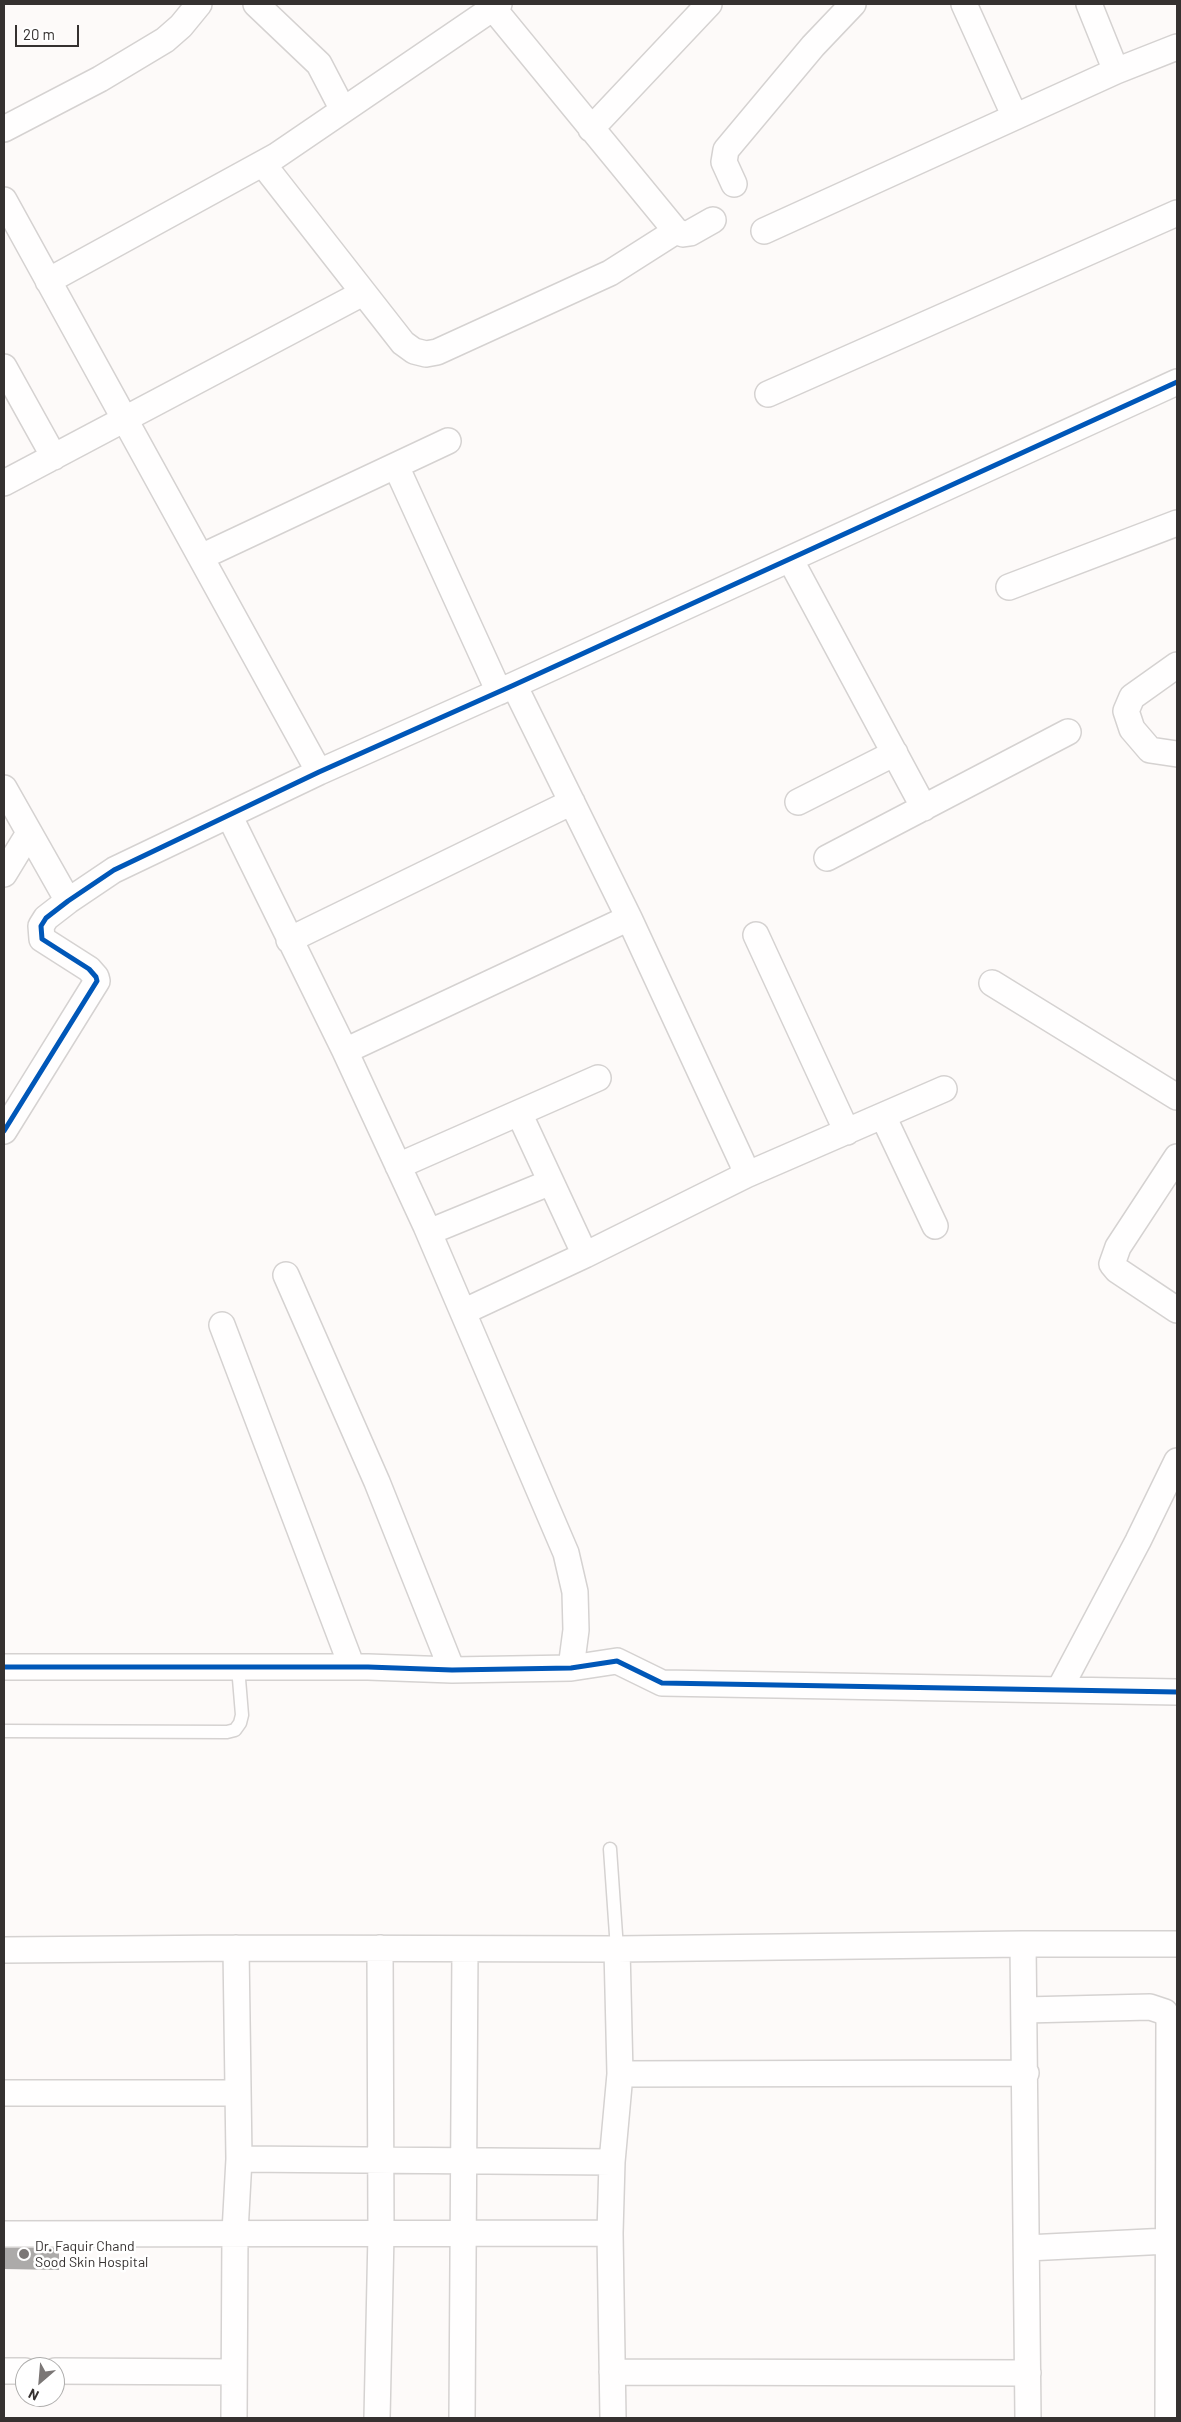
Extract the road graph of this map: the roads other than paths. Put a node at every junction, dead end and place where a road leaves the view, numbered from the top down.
1 (199, 4) edge
2 (256, 4) edge
3 (708, 4) edge
4 (853, 4) edge
5 (964, 4) edge
6 (1089, 4) edge
7 (484, 8) edge
8 (1177, 47) edge
9 (1116, 71) junction
10 (343, 110) junction
11 (1015, 117) junction
12 (4, 129) edge
13 (591, 129) junction
14 (263, 164) junction
15 (734, 184) dead end
16 (4, 200) edge
17 (1177, 212) edge
18 (713, 220) dead end
19 (676, 231) junction
20 (764, 231) dead end
21 (48, 281) junction
22 (363, 293) junction
23 (4, 367) edge
24 (1177, 382) edge
25 (768, 394) dead end
26 (124, 419) junction
27 (448, 442) dead end
28 (54, 456) junction
29 (396, 466) junction
30 (4, 483) edge
31 (1177, 522) edge
32 (201, 558) junction
33 (790, 559) junction
34 (1009, 586) dead end
35 (1177, 665) edge
36 (506, 689) junction
37 (1068, 732) dead end
38 (894, 753) junction
39 (1177, 754) edge
40 (318, 772) junction
41 (4, 788) edge
42 (572, 802) junction
43 (798, 802) dead end
44 (924, 808) junction
45 (229, 815) junction
46 (29, 833) junction
47 (827, 858) dead end
48 (4, 874) edge
49 (68, 901) junction
50 (629, 918) junction
51 (756, 935) dead end
52 (289, 940) junction
53 (992, 983) dead end
54 (345, 1051) junction
55 (598, 1078) dead end
56 (944, 1089) dead end
57 (1177, 1097) edge
58 (518, 1113) junction
59 (883, 1116) junction
60 (4, 1131) edge
61 (847, 1132) junction
62 (1177, 1157) edge
63 (398, 1166) junction
64 (746, 1176) junction
65 (551, 1182) junction
66 (935, 1226) dead end
67 (429, 1232) junction
68 (585, 1255) junction
69 (286, 1275) dead end
70 (1177, 1310) edge
71 (463, 1312) junction
72 (222, 1325) dead end
73 (1177, 1461) edge
74 (4, 1667) edge
75 (238, 1667) junction
76 (352, 1667) junction
77 (571, 1668) junction
78 (452, 1670) junction
79 (1059, 1690) junction
80 (1177, 1692) edge
81 (4, 1731) edge
82 (610, 1849) dead end
83 (1023, 1944) junction
84 (1177, 1944) edge
85 (236, 1948) junction
86 (380, 1948) junction
87 (465, 1949) junction
88 (4, 1950) edge
89 (617, 1950) junction
90 (1025, 2010) junction
91 (1026, 2073) junction
92 (620, 2074) junction
93 (4, 2093) edge
94 (238, 2093) junction
95 (239, 2159) junction
96 (381, 2160) junction
97 (464, 2161) junction
98 (612, 2162) junction
99 (235, 2232) junction
100 (4, 2234) edge
101 (382, 2234) junction
102 (462, 2234) junction
103 (610, 2234) junction
104 (1168, 2241) junction
105 (1027, 2248) junction
106 (65, 2371) edge
107 (234, 2372) junction
108 (612, 2372) junction
109 (1028, 2373) junction
110 (234, 2418) edge
111 (377, 2418) edge
112 (462, 2418) edge
113 (613, 2418) edge
114 (1028, 2418) edge
115 (1168, 2418) edge

1 - 12 street
2 - 10 street
3 - 13 street
4 - 15 street
5 - 11 street
6 - 9 street
7 - 10 street
7 - 13 street
8 - 9 street
9 - 11 street
10 - 14 street
11 - 20 street
13 - 19 street
14 - 21 street
14 - 22 street
16 - 21 street
17 - 25 street
18 - 19 street
19 - 22 street
21 - 26 street
22 - 26 street
23 - 28 street
24 - 33 street
26 - 28 street
26 - 32 street
27 - 29 street
28 - 30 street
29 - 32 street
29 - 36 street
31 - 34 street
32 - 40 street
33 - 36 street
33 - 38 street
35 - 39 street
36 - 40 street
36 - 42 street
37 - 44 street
38 - 43 street
38 - 44 street
40 - 45 street
41 - 46 street
42 - 50 street
42 - 52 street
44 - 47 street
45 - 49 street
45 - 52 street
46 - 48 street
46 - 49 street
49 - 60 street
50 - 54 street
50 - 64 street
51 - 61 street
52 - 54 street
53 - 57 street
54 - 63 street
55 - 58 street
56 - 59 street
58 - 63 street
58 - 65 street
59 - 61 street
59 - 66 street
61 - 64 street
62 - 70 street
63 - 67 street
64 - 68 street
65 - 67 street
65 - 68 street
67 - 71 street
68 - 71 street
69 - 78 street
71 - 77 street
72 - 76 street
73 - 79 street
74 - 75 street
75 - 76 street
75 - 81 lane
76 - 78 street
77 - 78 street
77 - 79 street
79 - 80 street
82 - 89 lane
83 - 84 street
83 - 89 street
83 - 90 street
85 - 86 street
85 - 88 street
85 - 94 street
86 - 87 street
86 - 96 street
87 - 89 street
87 - 97 street
89 - 92 street
90 - 91 street
90 - 104 street
91 - 92 street
91 - 105 street
92 - 98 street
93 - 94 street
94 - 95 street
95 - 96 street
95 - 99 street
96 - 97 street
96 - 101 street
97 - 98 street
97 - 102 street
98 - 103 street
99 - 100 street
99 - 101 street
99 - 107 street
101 - 102 street
101 - 111 street
102 - 103 street
102 - 112 street
103 - 108 street
104 - 105 street
104 - 115 street
105 - 109 street
106 - 107 street
107 - 110 street
108 - 109 street
108 - 113 street
109 - 114 street

